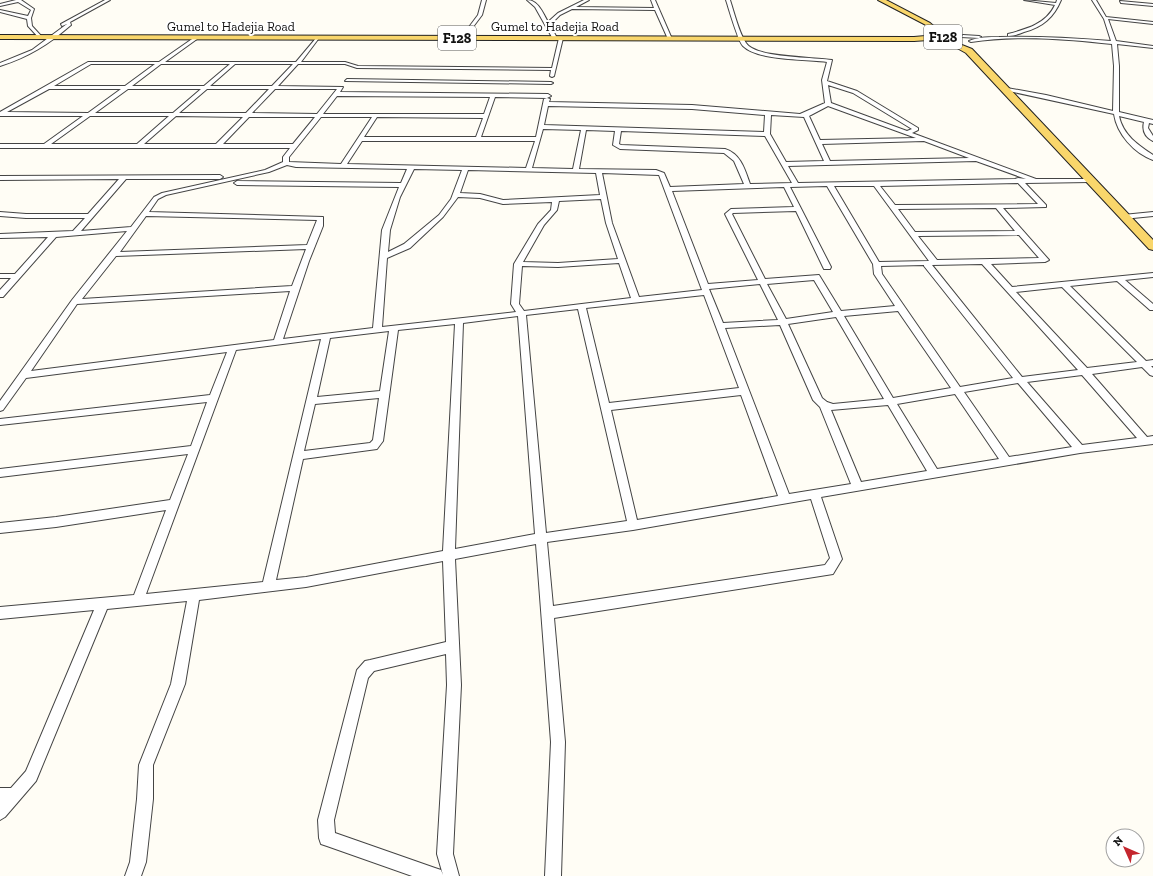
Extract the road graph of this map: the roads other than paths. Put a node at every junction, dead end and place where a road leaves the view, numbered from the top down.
1 (18, 0) edge
2 (108, 0) edge
3 (482, 0) edge
4 (529, 0) edge
5 (586, 0) edge
6 (653, 0) edge
7 (728, 0) edge
8 (881, 0) edge
9 (1026, 0) edge
10 (1094, 0) edge
11 (1120, 1) edge
12 (1058, 2) edge
13 (0, 5) edge
14 (1153, 5) edge
15 (569, 8) junction
16 (1124, 8) dead end
17 (657, 9) junction
18 (0, 11) edge
19 (29, 18) junction
20 (1106, 18) junction
21 (1153, 23) edge
22 (548, 24) junction
23 (57, 35) junction
24 (0, 37) edge
25 (41, 37) junction
26 (951, 37) junction
27 (195, 38) junction
28 (317, 38) junction
29 (462, 38) junction
30 (558, 38) junction
31 (991, 38) junction
32 (1000, 38) junction
33 (670, 39) junction
34 (742, 39) junction
35 (1114, 42) junction
36 (970, 45) junction
37 (1153, 47) edge
38 (162, 62) junction
39 (234, 62) junction
40 (297, 63) junction
41 (0, 65) edge
42 (357, 67) junction
43 (554, 69) junction
44 (347, 80) junction
45 (824, 82) junction
46 (551, 83) junction
47 (49, 87) junction
48 (126, 87) junction
49 (205, 87) junction
50 (272, 87) junction
51 (341, 88) junction
52 (1007, 90) junction
53 (336, 94) junction
54 (492, 95) junction
55 (548, 96) junction
56 (546, 104) junction
57 (828, 104) junction
58 (1115, 112) junction
59 (0, 114) edge
60 (91, 114) junction
61 (173, 114) junction
62 (247, 114) junction
63 (320, 114) junction
64 (768, 114) junction
65 (376, 115) junction
66 (806, 115) junction
67 (485, 116) junction
68 (1150, 121) edge
69 (540, 127) junction
70 (584, 128) junction
71 (618, 129) junction
72 (908, 133) junction
73 (767, 134) junction
74 (1153, 138) edge
75 (361, 139) junction
76 (478, 139) junction
77 (538, 139) junction
78 (929, 140) junction
79 (819, 142) junction
80 (0, 146) edge
81 (45, 146) junction
82 (138, 146) junction
83 (218, 146) junction
84 (295, 146) junction
85 (1153, 158) edge
86 (980, 160) junction
87 (286, 163) junction
88 (828, 163) junction
89 (783, 164) junction
90 (343, 166) junction
91 (411, 168) junction
92 (466, 168) junction
93 (529, 169) junction
94 (576, 170) junction
95 (599, 171) junction
96 (246, 176) junction
97 (0, 178) edge
98 (124, 178) junction
99 (1018, 180) junction
100 (1034, 180) junction
101 (1090, 180) junction
102 (219, 182) junction
103 (875, 183) junction
104 (829, 184) junction
105 (402, 185) junction
106 (786, 185) junction
107 (796, 185) junction
108 (748, 186) junction
109 (668, 189) junction
110 (456, 194) junction
111 (604, 197) junction
112 (556, 200) junction
113 (998, 207) junction
114 (893, 208) junction
115 (798, 210) junction
116 (0, 214) edge
117 (144, 214) junction
118 (1153, 214) edge
119 (90, 216) junction
120 (1123, 217) junction
121 (132, 229) junction
122 (74, 233) junction
123 (1021, 233) junction
124 (914, 234) junction
125 (54, 235) junction
126 (0, 236) edge
127 (310, 247) junction
128 (1153, 247) edge
129 (114, 254) junction
130 (384, 257) junction
131 (622, 261) junction
132 (985, 262) junction
133 (518, 264) junction
134 (877, 264) junction
135 (931, 264) junction
136 (827, 267) dead end
137 (1153, 275) edge
138 (0, 276) edge
139 (17, 276) junction
140 (1118, 278) junction
141 (762, 281) junction
142 (1064, 284) junction
143 (295, 288) junction
144 (706, 290) junction
145 (1010, 290) junction
146 (0, 295) edge
147 (636, 300) junction
148 (75, 302) junction
149 (582, 307) junction
150 (900, 308) junction
151 (1153, 308) edge
152 (522, 314) junction
153 (839, 314) junction
154 (459, 321) junction
155 (783, 322) junction
156 (720, 326) junction
157 (394, 329) junction
158 (377, 331) junction
159 (326, 336) junction
160 (278, 343) junction
161 (232, 349) junction
162 (1149, 364) edge
163 (1084, 371) junction
164 (1153, 373) edge
165 (23, 375) junction
166 (1020, 380) junction
167 (956, 390) junction
168 (744, 391) junction
169 (385, 394) junction
170 (214, 398) junction
171 (312, 401) junction
172 (891, 401) junction
173 (824, 405) junction
174 (605, 407) junction
175 (0, 408) edge
176 (0, 422) edge
177 (1149, 441) edge
178 (195, 449) junction
179 (1080, 449) junction
180 (299, 456) junction
181 (1007, 462) junction
182 (0, 474) edge
183 (934, 474) junction
184 (858, 487) junction
185 (815, 494) junction
186 (785, 499) junction
187 (174, 504) junction
188 (633, 525) junction
189 (0, 528) edge
190 (541, 538) junction
191 (449, 555) junction
192 (268, 587) junction
193 (194, 595) junction
194 (138, 600) junction
195 (103, 604) junction
196 (0, 613) edge
197 (547, 613) junction
198 (452, 646) junction
199 (16, 795) junction
200 (0, 796) edge
201 (0, 812) edge
202 (133, 876) edge
203 (435, 876) edge
204 (451, 876) edge
205 (553, 876) edge

1 - 13 street
1 - 19 street
2 - 23 street
3 - 29 street
4 - 22 street
5 - 15 street
6 - 17 street
7 - 34 street
8 - 26 main road, F128
9 - 12 street
10 - 20 street
11 - 14 street
11 - 16 street
12 - 32 street
15 - 17 street
15 - 22 street
17 - 33 street
18 - 19 street
19 - 25 street
20 - 21 street
20 - 35 street
22 - 30 street
23 - 25 main road, Gumel to Hadejia Road / F128
23 - 27 main road, Gumel to Hadejia Road / F128
23 - 41 street
24 - 25 main road, Gumel to Hadejia Road / F128
26 - 31 street
26 - 34 main road, Gumel to Hadejia Road / F128
26 - 36 main road
26 - 36 main road, F128
27 - 28 main road, Gumel to Hadejia Road / F128
27 - 38 street
28 - 29 main road, Gumel to Hadejia Road / F128
28 - 40 street
29 - 30 main road, Gumel to Hadejia Road / F128
30 - 33 main road, Gumel to Hadejia Road / F128
30 - 43 street
31 - 32 street
31 - 36 street
32 - 35 street
33 - 34 main road, Gumel to Hadejia Road / F128
34 - 45 street
35 - 37 street
35 - 58 street
36 - 52 main road
38 - 39 street
38 - 47 street
38 - 48 street
39 - 40 street
39 - 49 street
40 - 42 street
40 - 50 street
42 - 43 street
42 - 44 street
43 - 46 street
44 - 46 street
44 - 51 street
45 - 57 street
45 - 72 street
46 - 55 street
47 - 48 street
47 - 59 street
48 - 49 street
48 - 60 street
49 - 50 street
49 - 61 street
50 - 51 street
50 - 62 street
51 - 53 street
52 - 58 street
52 - 101 main road
53 - 54 street
53 - 63 street
54 - 55 street
54 - 67 street
55 - 56 street
56 - 64 street
56 - 69 street
57 - 66 street
57 - 72 street
58 - 68 street
58 - 85 street
59 - 60 street
60 - 61 street
60 - 81 street
61 - 62 street
61 - 82 street
62 - 63 street
62 - 83 street
63 - 65 street
63 - 84 street
64 - 66 street
64 - 73 street
65 - 67 street
65 - 75 street
66 - 79 street
67 - 76 street
68 - 74 street
69 - 70 street
69 - 77 street
70 - 71 street
70 - 94 street
71 - 73 street
71 - 108 street
72 - 78 street
73 - 89 street
75 - 76 street
75 - 90 street
76 - 77 street
77 - 93 street
78 - 79 street
78 - 86 street
79 - 88 street
80 - 81 street
81 - 82 street
82 - 83 street
83 - 84 street
84 - 87 street
86 - 88 street
86 - 100 street
87 - 90 street
87 - 96 street
88 - 89 street
89 - 107 street
90 - 91 street
91 - 92 street
91 - 105 street
92 - 93 street
92 - 110 street
93 - 94 street
94 - 95 street
95 - 109 street
95 - 111 street
96 - 98 street
96 - 102 street
97 - 98 street
98 - 119 street
99 - 100 street
99 - 103 street
99 - 113 street
100 - 101 street
101 - 120 main road
102 - 105 street
102 - 117 street
103 - 104 street
103 - 114 street
104 - 107 street
104 - 134 street
105 - 130 street
106 - 107 street
106 - 108 street
106 - 115 street
108 - 109 street
109 - 144 street
110 - 112 street
110 - 130 street
111 - 112 street
111 - 131 street
112 - 133 street
113 - 114 street
113 - 123 street
114 - 124 street
115 - 136 street
115 - 141 street
116 - 119 street
117 - 121 street
117 - 127 street
118 - 120 street
119 - 122 street
120 - 128 main road
121 - 122 street
121 - 129 street
122 - 125 street
123 - 124 street
123 - 132 street
124 - 135 street
125 - 126 street
125 - 139 street
127 - 129 street
127 - 143 street
129 - 148 street
130 - 158 street
131 - 133 street
131 - 147 street
132 - 135 street
132 - 145 street
133 - 152 street
134 - 135 street
134 - 150 street
135 - 166 street
137 - 140 street
138 - 139 street
139 - 146 street
140 - 142 street
140 - 151 street
141 - 144 street
141 - 153 street
141 - 155 street
142 - 145 street
142 - 162 street
143 - 148 street
143 - 160 street
144 - 147 street
144 - 156 street
145 - 163 street
147 - 149 street
148 - 165 street
149 - 152 street
149 - 174 street
150 - 153 street
150 - 167 street
152 - 154 street
152 - 190 street
153 - 155 street
153 - 172 street
154 - 157 street
154 - 191 street
155 - 156 street
155 - 173 street
156 - 168 street
157 - 158 street
157 - 169 street
158 - 159 street
159 - 160 street
159 - 171 street
160 - 161 street
161 - 165 street
161 - 170 street
162 - 163 street
162 - 164 street
163 - 166 street
163 - 177 street
165 - 175 street
166 - 167 street
166 - 179 street
167 - 172 street
167 - 181 street
168 - 174 street
168 - 186 street
169 - 171 street
169 - 180 street
170 - 176 street
170 - 178 street
171 - 180 street
172 - 173 street
172 - 183 street
173 - 184 street
174 - 188 street
177 - 179 street
178 - 182 street
178 - 187 street
179 - 181 street
180 - 192 street
181 - 183 street
183 - 184 street
184 - 185 street
185 - 186 street
185 - 197 street
186 - 188 street
187 - 189 street
187 - 194 street
188 - 190 street
190 - 191 street
190 - 197 street
191 - 192 street
191 - 198 street
192 - 193 street
193 - 194 street
193 - 202 street
194 - 195 street
195 - 196 street
195 - 199 street
197 - 205 street
198 - 203 street
198 - 204 street
199 - 200 street
199 - 201 street

